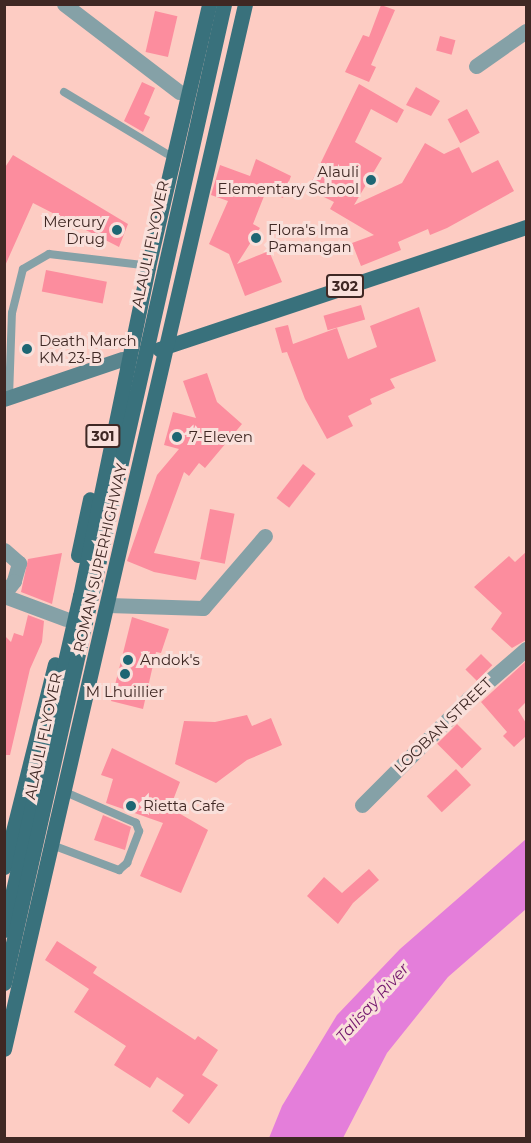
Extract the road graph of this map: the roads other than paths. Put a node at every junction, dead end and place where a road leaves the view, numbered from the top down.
1 (64, 4) edge
2 (200, 4) edge
3 (209, 4) edge
4 (224, 4) edge
5 (245, 4) edge
6 (526, 32) edge
7 (476, 66) dead end
8 (64, 92) dead end
9 (179, 92) junction
10 (190, 114) junction
11 (167, 154) junction
12 (526, 227) edge
13 (142, 266) junction
14 (165, 347) junction
15 (122, 359) junction
16 (7, 398) edge
17 (265, 536) dead end
18 (4, 550) edge
19 (4, 595) edge
20 (85, 598) junction
21 (108, 605) junction
22 (66, 619) junction
23 (526, 649) edge
24 (65, 792) junction
25 (362, 805) dead end
26 (52, 845) junction
27 (4, 867) edge
28 (4, 930) edge
29 (4, 983) edge
30 (4, 1048) edge

1 - 9 street
2 - 9 main road, ROMAN SUPERHIGHWAY / 301
3 - 10 main road, ALAULI FLYOVER
4 - 10 main road, ALAULI FLYOVER
5 - 14 main road, ROMAN SUPERHIGHWAY / 301
6 - 7 street
8 - 11 lane
9 - 11 main road, ROMAN SUPERHIGHWAY / 301
10 - 20 main road, ALAULI FLYOVER
11 - 13 main road, ROMAN SUPERHIGHWAY / 301
12 - 14 main road, 302
13 - 15 main road, ROMAN SUPERHIGHWAY / 301
13 - 16 lane
14 - 15 main road, 302
14 - 21 main road, ROMAN SUPERHIGHWAY / 301
15 - 16 main road, 302
15 - 22 main road, ROMAN SUPERHIGHWAY / 301
17 - 21 street
18 - 19 street
19 - 22 street
20 - 28 main road, ALAULI FLYOVER
20 - 29 main road, ALAULI FLYOVER
21 - 24 main road, ROMAN SUPERHIGHWAY / 301
22 - 27 main road, ROMAN SUPERHIGHWAY / 301
23 - 25 street, LOOBAN STREET
24 - 26 main road, ROMAN SUPERHIGHWAY / 301
24 - 26 lane
26 - 30 main road, ROMAN SUPERHIGHWAY / 301

